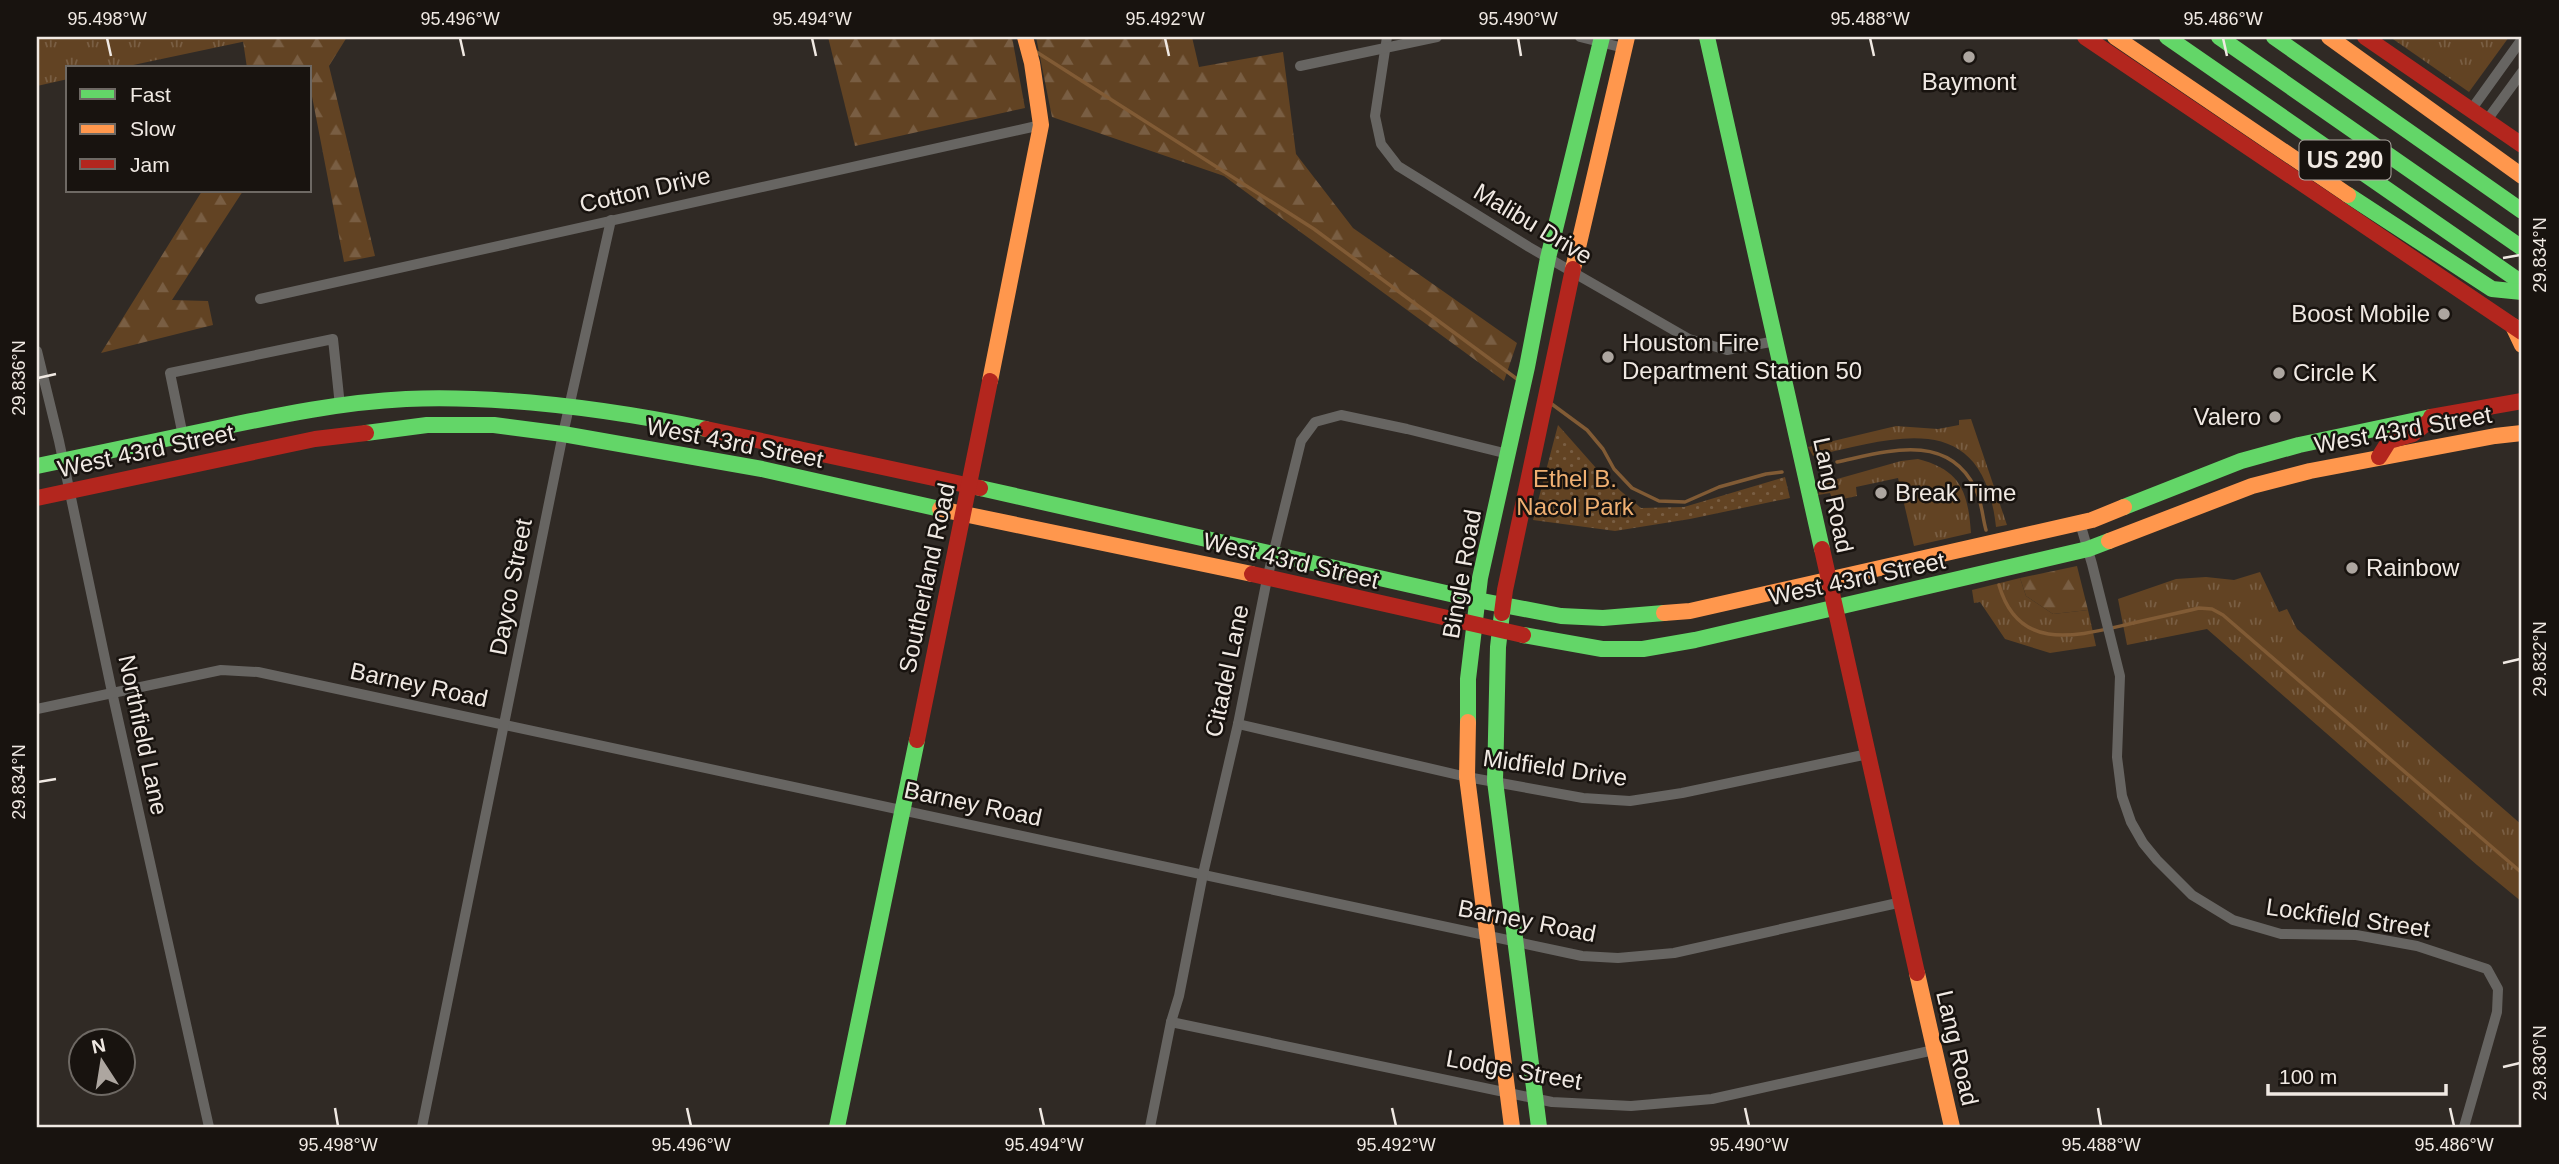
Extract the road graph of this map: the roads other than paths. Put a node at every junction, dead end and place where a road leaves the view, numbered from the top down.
1 (1025, 37) edge
2 (1437, 37) edge
3 (1580, 37) edge
4 (1707, 37) edge
5 (2085, 37) edge
6 (2115, 37) edge
7 (2167, 37) edge
8 (2219, 37) edge
9 (2274, 37) edge
10 (2329, 37) edge
11 (2365, 37) edge
12 (1602, 39) edge
13 (2522, 39) edge
14 (1386, 42) edge
15 (1626, 42) edge
16 (1300, 66) dead end
17 (2522, 72) edge
18 (2472, 110) junction
19 (2487, 120) junction
20 (1041, 125) junction
21 (2522, 145) edge
22 (2522, 176) edge
23 (2522, 211) edge
24 (611, 220) junction
25 (2522, 247) edge
26 (1548, 258) junction
27 (1572, 272) junction
28 (2522, 283) edge
29 (2522, 292) edge
30 (260, 299) dead end
31 (1536, 318) junction
32 (1560, 324) junction
33 (2518, 329) edge
34 (1776, 341) junction
35 (2522, 345) edge
36 (37, 351) edge
37 (2522, 387) edge
38 (2522, 401) edge
39 (2505, 403) junction
40 (2488, 405) junction
41 (340, 406) junction
42 (569, 406) junction
43 (310, 409) junction
44 (2435, 416) junction
45 (2522, 433) edge
46 (563, 434) junction
47 (183, 436) junction
48 (2495, 436) junction
49 (315, 439) junction
50 (764, 441) junction
51 (1508, 454) junction
52 (2379, 457) junction
53 (2248, 459) junction
54 (63, 461) junction
55 (37, 466) edge
56 (762, 469) junction
57 (969, 485) junction
58 (2252, 486) junction
59 (69, 491) junction
60 (37, 498) edge
61 (963, 514) junction
62 (1122, 520) junction
63 (2080, 523) junction
64 (1116, 544) junction
65 (2088, 549) junction
66 (1273, 554) junction
67 (1828, 578) junction
68 (1267, 579) junction
69 (1477, 600) junction
70 (1503, 605) junction
71 (1834, 606) junction
72 (1690, 611) junction
73 (1473, 626) junction
74 (1500, 631) junction
75 (1695, 640) junction
76 (112, 692) junction
77 (37, 709) edge
78 (504, 724) junction
79 (1238, 724) junction
80 (1868, 754) junction
81 (1467, 777) junction
82 (1495, 781) junction
83 (901, 811) junction
84 (1203, 874) junction
85 (1902, 902) junction
86 (1486, 936) junction
87 (1514, 943) junction
88 (1171, 1022) junction
89 (1934, 1049) junction
90 (1507, 1094) junction
91 (1535, 1099) junction
92 (209, 1127) edge
93 (422, 1127) edge
94 (837, 1127) edge
95 (1150, 1127) edge
96 (1512, 1127) edge
97 (1539, 1127) edge
98 (1952, 1127) edge
99 (2464, 1127) edge

1 - 20 main road, Southerland Road
2 - 14 street
3 - 12 street
4 - 34 main road, Lang Road
5 - 33 main road
6 - 29 main road
7 - 28 main road, US 290
8 - 25 main road
9 - 23 main road, US 290
10 - 22 main road
11 - 18 main road
12 - 15 street
12 - 26 main road, Bingle Road
13 - 18 street
14 - 16 street
14 - 26 street, Malibu Drive
15 - 27 main road, Bingle Road
17 - 19 street
18 - 19 main road
19 - 21 main road
20 - 24 street, Cotton Drive
20 - 57 main road, Southerland Road
24 - 30 street, Cotton Drive
24 - 42 street, Dayco Street
26 - 27 street, Malibu Drive
26 - 31 main road, Bingle Road
27 - 32 main road, Bingle Road
27 - 34 street, Malibu Drive
31 - 32 main road
31 - 51 main road, Bingle Road
32 - 70 main road, Bingle Road
33 - 35 main road
34 - 67 main road, Lang Road
36 - 54 street, Northfield Lane
37 - 39 main road
38 - 39 main road, West 43rd Street
39 - 40 main road, West 43rd Street
40 - 44 main road, West 43rd Street
40 - 48 main road
41 - 42 main road, West 43rd Street
41 - 43 main road, West 43rd Street
41 - 47 street
42 - 46 street, Dayco Street
42 - 50 main road, West 43rd Street
43 - 47 main road, West 43rd Street
43 - 49 main road
44 - 52 main road
44 - 53 main road, West 43rd Street
45 - 48 main road, West 43rd Street
46 - 49 main road, West 43rd Street
46 - 56 main road, West 43rd Street
46 - 78 street, Dayco Street
47 - 54 main road, West 43rd Street
48 - 52 main road, West 43rd Street
49 - 59 main road, West 43rd Street
50 - 56 main road
50 - 57 main road, West 43rd Street
51 - 66 street, Citadel Lane
51 - 69 main road, Bingle Road
52 - 58 main road, West 43rd Street
53 - 58 main road
53 - 63 main road, West 43rd Street
54 - 55 main road, West 43rd Street
54 - 59 street, Northfield Lane
56 - 61 main road, West 43rd Street
57 - 61 main road, Southerland Road
57 - 62 main road, West 43rd Street
58 - 65 main road, West 43rd Street
59 - 60 main road, West 43rd Street
59 - 76 street, Northfield Lane
61 - 64 main road, West 43rd Street
61 - 83 main road, Southerland Road
62 - 64 main road
62 - 66 main road, West 43rd Street
63 - 65 street, Lockfield Street
63 - 67 main road, West 43rd Street
64 - 68 main road, West 43rd Street
65 - 71 main road, West 43rd Street
65 - 99 street, Lockfield Street
66 - 68 street, Citadel Lane
66 - 69 main road, West 43rd Street
67 - 71 main road, Lang Road
67 - 72 main road, West 43rd Street
68 - 73 main road, West 43rd Street
68 - 79 street, Citadel Lane
69 - 70 main road, West 43rd Street
69 - 73 main road, Bingle Road
70 - 72 main road, West 43rd Street
70 - 74 main road, Bingle Road
71 - 75 main road, West 43rd Street
71 - 80 main road, Lang Road
72 - 75 main road
73 - 74 main road, West 43rd Street
73 - 81 main road, Bingle Road
74 - 75 main road, West 43rd Street
74 - 82 main road, Bingle Road
76 - 77 street, Barney Road
76 - 78 street, Barney Road
76 - 92 street, Northfield Lane
78 - 83 street, Barney Road
78 - 93 street, Dayco Street
79 - 81 street, Midfield Drive
79 - 84 street, Citadel Lane
80 - 82 street, Midfield Drive
80 - 85 main road, Lang Road
81 - 82 street, Midfield Drive
81 - 86 main road, Bingle Road
82 - 87 main road, Bingle Road
83 - 84 street, Barney Road
83 - 94 main road, Southerland Road
84 - 86 street, Barney Road
84 - 88 street, Citadel Lane
85 - 87 street, Barney Road
85 - 89 main road, Lang Road
86 - 87 street, Barney Road
86 - 90 main road, Bingle Road
87 - 91 main road, Bingle Road
88 - 90 street, Lodge Street
88 - 95 street, Citadel Lane
89 - 91 street, Lodge Street
89 - 98 main road, Lang Road
90 - 91 street, Lodge Street
90 - 96 main road, Bingle Road
91 - 97 main road, Bingle Road

